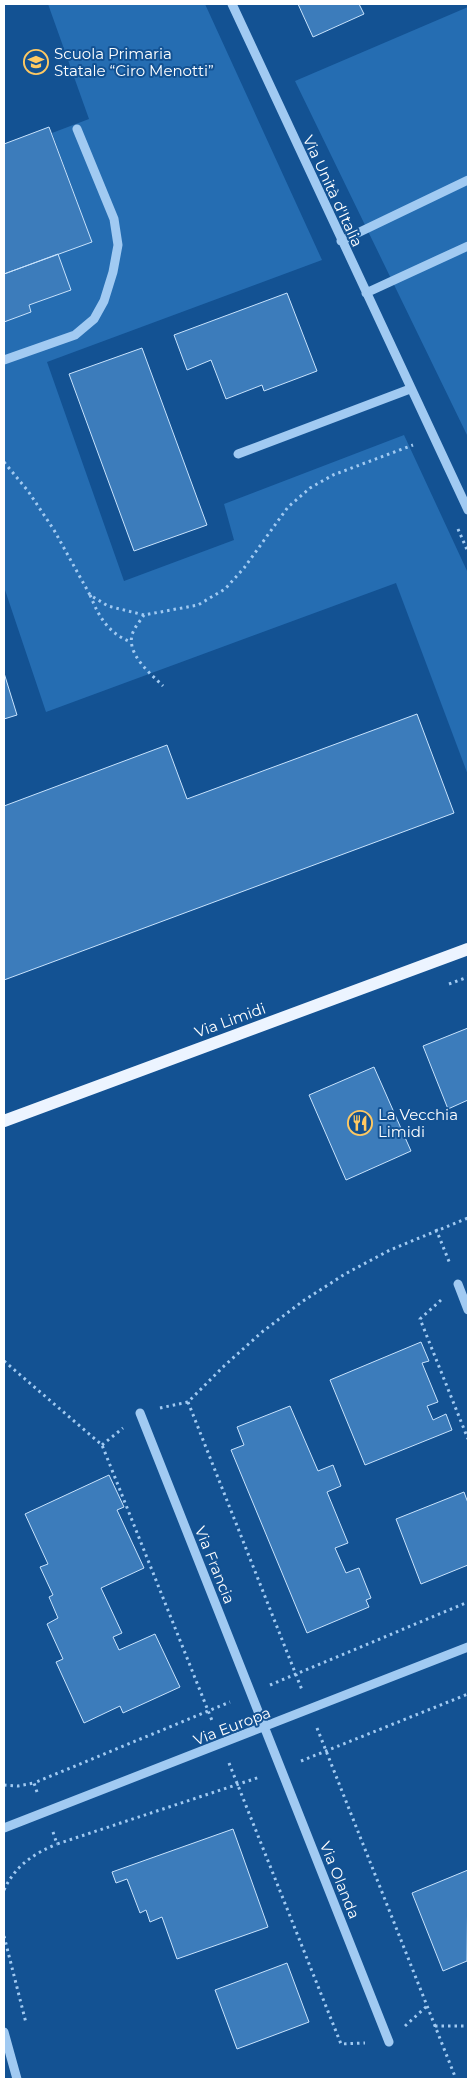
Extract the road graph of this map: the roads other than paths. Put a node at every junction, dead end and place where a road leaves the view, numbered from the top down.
1 (232, 4) edge
2 (78, 129) dead end
3 (468, 180) edge
4 (341, 241) junction
5 (468, 246) edge
6 (366, 293) junction
7 (4, 360) edge
8 (410, 389) junction
9 (238, 454) dead end
10 (468, 510) edge
11 (468, 949) edge
12 (7, 1121) edge
13 (458, 1284) road end
14 (468, 1310) edge
15 (140, 1413) dead end
16 (468, 1647) edge
17 (265, 1728) junction
18 (4, 1828) edge
19 (4, 2032) edge
20 (389, 2042) dead end
21 (17, 2079) edge

1 - 4 street, Via Unità d'Italia
2 - 7 street
3 - 4 street
4 - 6 street, Via Unità d'Italia
5 - 6 street
6 - 8 street, Via Unità d'Italia
8 - 9 street
8 - 10 street, Via Unità d'Italia
11 - 12 main road, Via Limidi
13 - 14 street
15 - 17 street, Via Francia
16 - 17 street, Via Europa
17 - 18 street, Via Europa
17 - 20 street, Via Olanda
19 - 21 street

